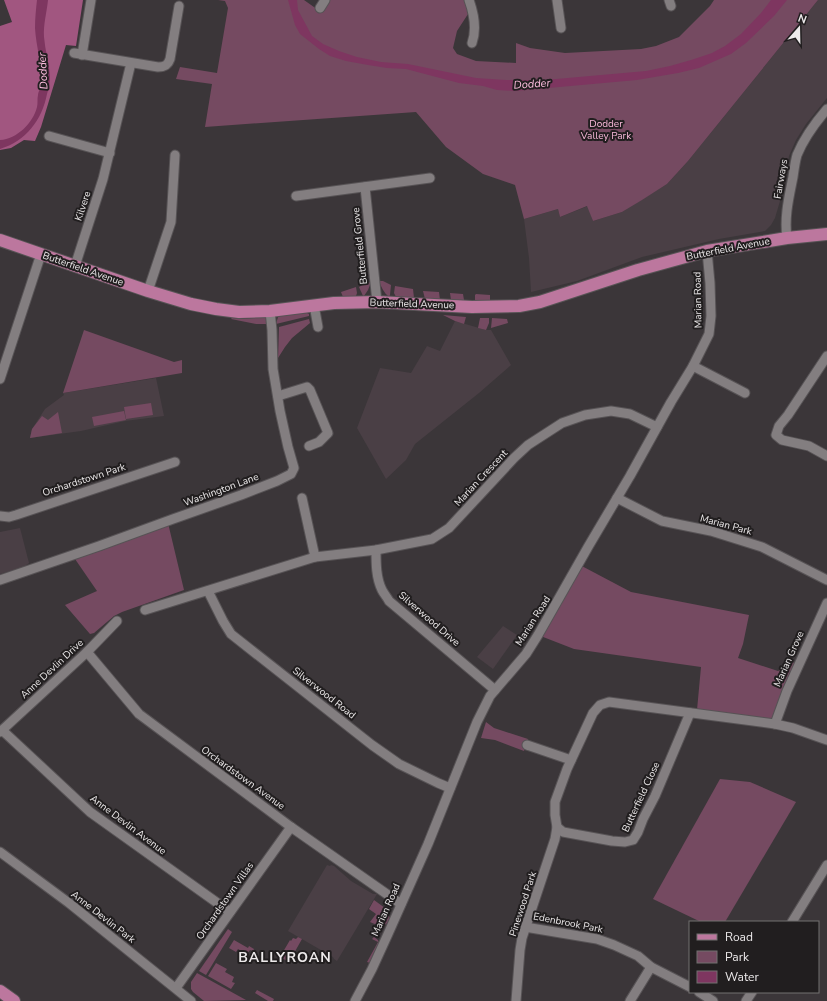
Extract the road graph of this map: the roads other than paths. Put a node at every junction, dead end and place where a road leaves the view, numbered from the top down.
1 (92, 0) edge
2 (469, 0) edge
3 (557, 0) edge
4 (179, 6) dead end
5 (561, 28) dead end
6 (472, 43) dead end
7 (131, 63) junction
8 (827, 109) edge
9 (49, 136) dead end
10 (110, 153) junction
11 (175, 155) dead end
12 (430, 178) dead end
13 (365, 187) junction
14 (296, 196) dead end
15 (827, 234) edge
16 (787, 238) junction
17 (0, 240) edge
18 (707, 252) junction
19 (41, 254) junction
20 (75, 266) junction
21 (148, 291) junction
22 (377, 302) junction
23 (314, 305) junction
24 (270, 311) junction
25 (318, 327) dead end
26 (827, 356) edge
27 (3, 359) edge
28 (693, 366) junction
29 (823, 371) edge
30 (0, 379) edge
31 (745, 393) dead end
32 (278, 396) junction
33 (657, 427) junction
34 (309, 446) dead end
35 (827, 456) edge
36 (175, 462) dead end
37 (302, 498) dead end
38 (617, 498) junction
39 (0, 516) edge
40 (376, 550) junction
41 (315, 556) junction
42 (0, 580) edge
43 (827, 580) edge
44 (208, 591) junction
45 (827, 603) edge
46 (145, 610) dead end
47 (117, 621) dead end
48 (87, 652) junction
49 (495, 690) junction
50 (690, 713) junction
51 (775, 724) junction
52 (1, 731) edge
53 (827, 740) edge
54 (527, 745) dead end
55 (571, 760) junction
56 (450, 788) junction
57 (291, 827) junction
58 (557, 827) junction
59 (0, 852) edge
60 (827, 864) edge
61 (401, 904) junction
62 (230, 912) junction
63 (793, 921) edge
64 (525, 927) junction
65 (651, 967) junction
66 (689, 986) edge
67 (176, 988) junction
68 (0, 991) edge
69 (701, 993) edge
70 (14, 1001) edge
71 (191, 1001) edge
72 (355, 1001) edge
73 (516, 1001) edge
74 (630, 1001) edge
75 (713, 1001) edge

1 - 7 street
2 - 6 street
3 - 5 street
4 - 7 street
7 - 10 street, Kilvere
8 - 16 street, Fairways
9 - 10 street
10 - 20 street, Kilvere
11 - 21 street
12 - 13 street
13 - 14 street
13 - 22 street, Butterfield Grove
15 - 16 main road, Butterfield Avenue
16 - 18 main road, Butterfield Avenue
17 - 19 main road, Butterfield Avenue
18 - 22 main road, Butterfield Avenue
18 - 28 street, Marian Road
19 - 20 main road, Butterfield Avenue
19 - 27 street
20 - 21 main road, Butterfield Avenue
21 - 24 main road, Butterfield Avenue
22 - 23 main road, Butterfield Avenue
23 - 24 main road, Butterfield Avenue
23 - 25 street
24 - 32 street, Washington Lane
26 - 29 street
27 - 30 street
28 - 31 street
28 - 33 street, Marian Road
29 - 35 street
32 - 34 street
32 - 42 street, Washington Lane
33 - 38 street, Marian Road
33 - 40 street, Marian Crescent
36 - 39 street, Orchardstown Park
37 - 41 street
38 - 43 street, Marian Park
38 - 49 street, Marian Road
40 - 41 street, Marian Crescent
40 - 49 street, Silverwood Drive
41 - 44 street, Marian Crescent
44 - 46 street, Marian Crescent
44 - 56 street, Silverwood Road
45 - 51 street, Marian Grove
47 - 48 street, Anne Devlin Drive
48 - 52 street, Anne Devlin Drive
48 - 57 street, Orchardstown Avenue
49 - 56 street, Marian Road
50 - 51 street
50 - 55 street
50 - 58 street, Butterfield Close
51 - 53 street
52 - 62 street, Anne Devlin Avenue
54 - 55 street
55 - 58 street
56 - 61 street, Marian Road
57 - 61 street, Orchardstown Avenue
57 - 62 street, Orchardstown Villas
58 - 64 street, Pinewood Park
59 - 67 street, Anne Devlin Park
60 - 63 street
61 - 72 street, Marian Road
62 - 67 street, Orchardstown Villas
64 - 65 street, Edenbrook Park
64 - 73 street, Pinewood Park
65 - 66 street, Edenbrook Park
65 - 74 street
67 - 71 street, Anne Devlin Park
68 - 70 main road
69 - 75 street

